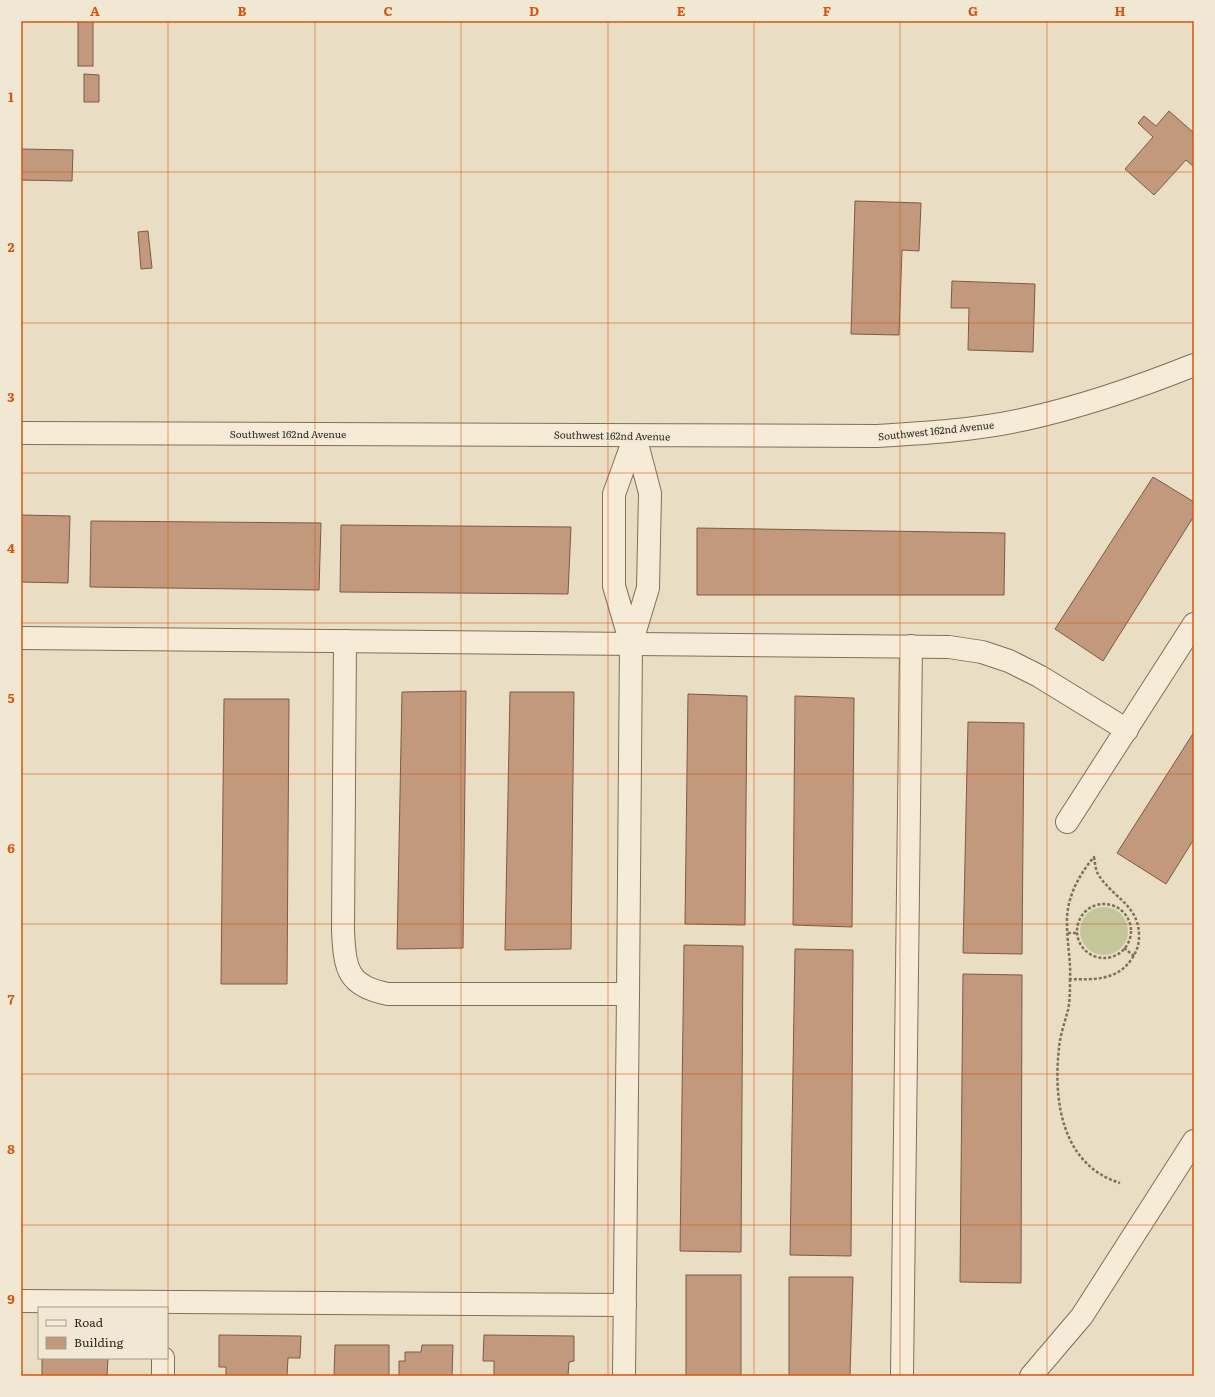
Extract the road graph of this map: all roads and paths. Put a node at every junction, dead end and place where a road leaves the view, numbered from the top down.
1 (1194, 365) edge
2 (21, 433) edge
3 (635, 436) junction
4 (1194, 624) edge
5 (21, 638) edge
6 (345, 641) junction
7 (631, 644) junction
8 (911, 646) junction
9 (1127, 730) junction
10 (1067, 822) dead end
11 (1068, 933) junction
12 (1077, 933) junction
13 (1124, 948) junction
14 (1134, 956) junction
15 (1070, 979) junction
16 (628, 994) junction
17 (1194, 1141) edge
18 (1120, 1183) dead end
19 (21, 1301) edge
20 (163, 1305) edge
21 (625, 1305) junction
22 (163, 1359) edge
23 (163, 1376) edge
24 (624, 1376) edge
25 (902, 1376) edge
26 (1031, 1376) edge

1 - 3 street, Southwest 162nd Avenue
2 - 3 street, Southwest 162nd Avenue
3 - 7 street
3 - 7 street
4 - 9 street
5 - 6 street
6 - 7 street
6 - 16 street
7 - 8 street
7 - 16 street
8 - 9 street
8 - 25 street
9 - 10 street
11 - 12 path
11 - 14 path
11 - 15 path
12 - 13 path
12 - 13 path
13 - 14 path
14 - 15 path
15 - 18 path
16 - 21 street
17 - 26 street
19 - 20 street
20 - 21 street
21 - 24 street
22 - 23 street

